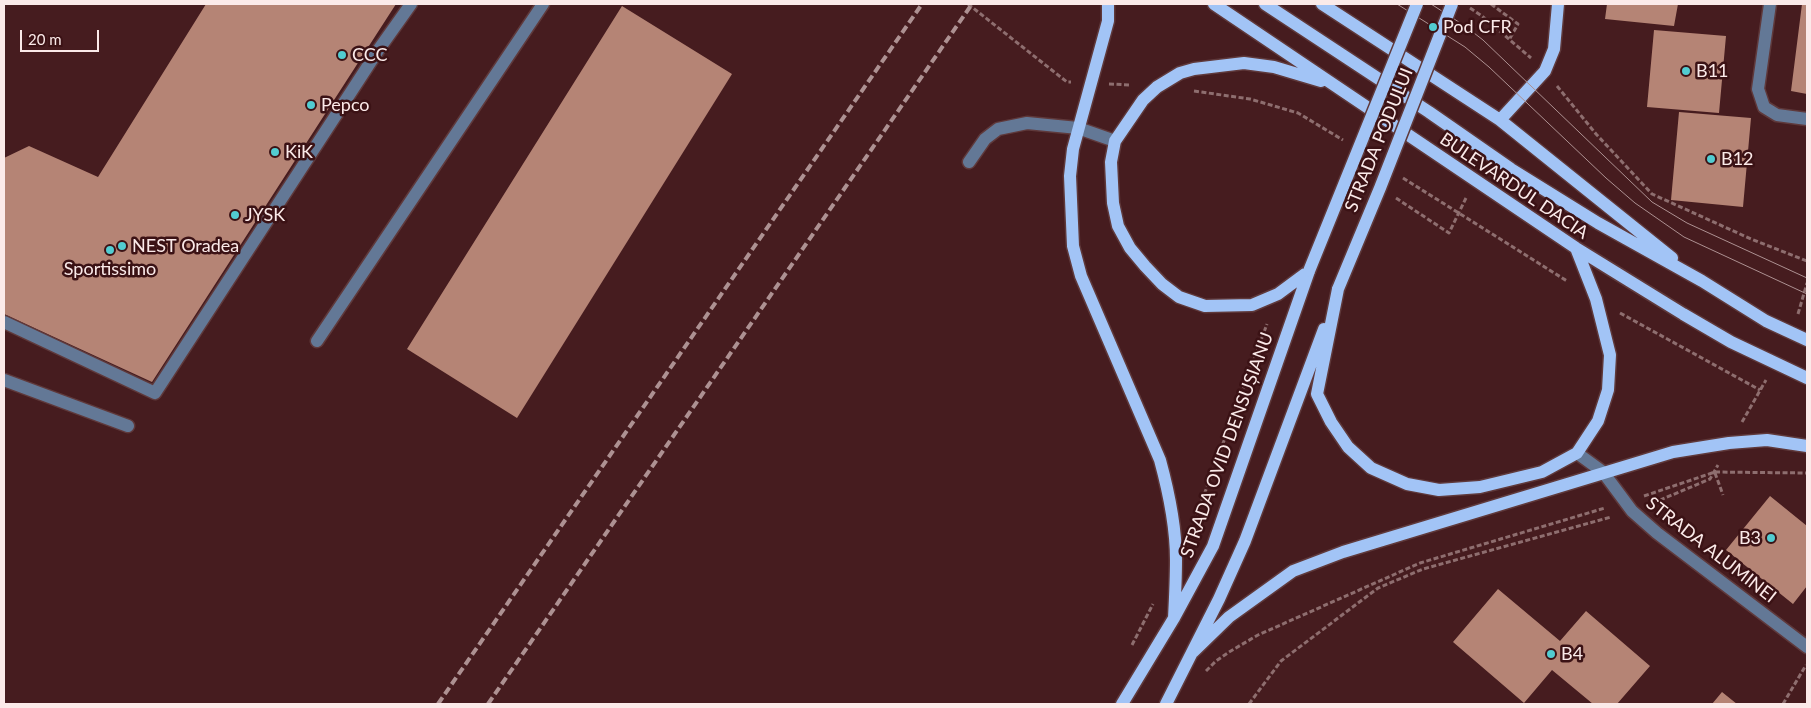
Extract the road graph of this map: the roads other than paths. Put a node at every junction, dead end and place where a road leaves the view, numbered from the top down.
1 (411, 4) edge
2 (543, 4) edge
3 (1108, 4) edge
4 (1214, 4) edge
5 (1265, 4) edge
6 (1322, 4) edge
7 (1417, 4) edge
8 (1452, 4) edge
9 (1558, 4) edge
10 (1770, 4) edge
11 (1332, 85) junction
12 (1807, 119) edge
13 (1500, 120) junction
14 (1078, 128) junction
15 (1115, 141) junction
16 (969, 162) dead end
17 (1576, 248) junction
18 (1309, 271) junction
19 (1702, 281) junction
20 (1338, 289) junction
21 (4, 322) edge
22 (1807, 340) edge
23 (317, 341) dead end
24 (1807, 378) edge
25 (4, 380) edge
26 (128, 426) dead end
27 (1807, 446) edge
28 (1577, 453) junction
29 (1603, 472) junction
30 (1174, 618) junction
31 (1807, 647) edge
32 (1193, 652) junction
33 (1122, 704) edge
34 (1166, 704) edge

1 - 21 street
2 - 23 street
3 - 14 main road
4 - 11 main road, BULEVARDUL DACIA
5 - 19 main road, BULEVARDUL DACIA
6 - 13 main road
7 - 18 main road, STRADA PODULUI, bridge
8 - 20 main road, STRADA PODULUI, bridge
9 - 13 main road
10 - 12 street
11 - 15 main road
11 - 17 main road, BULEVARDUL DACIA
13 - 19 main road
14 - 15 street
14 - 16 street
14 - 30 main road
15 - 18 main road
17 - 24 main road, BULEVARDUL DACIA
17 - 28 main road
18 - 30 main road, STRADA OVID DENSUȘIANU
19 - 22 main road, BULEVARDUL DACIA
20 - 28 main road
20 - 32 main road
25 - 26 street
27 - 29 main road
28 - 29 street, STRADA ALUMINEI
29 - 31 street, STRADA ALUMINEI
29 - 32 main road
30 - 33 main road, STRADA OVID DENSUȘIANU
32 - 34 main road

